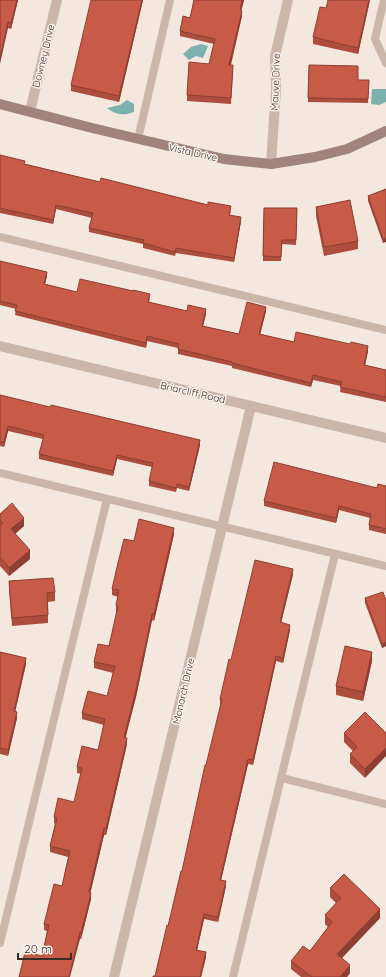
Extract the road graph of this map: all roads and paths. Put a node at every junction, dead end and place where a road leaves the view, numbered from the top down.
1 (57, 0) edge
2 (170, 0) edge
3 (288, 0) edge
4 (384, 0) edge
5 (386, 63) edge
6 (0, 104) edge
7 (30, 111) junction
8 (386, 131) edge
9 (138, 139) junction
10 (271, 164) junction
11 (0, 237) edge
12 (386, 330) edge
13 (0, 346) edge
14 (251, 406) junction
15 (386, 438) edge
16 (0, 473) edge
17 (107, 499) junction
18 (222, 527) junction
19 (335, 554) junction
20 (386, 566) edge
21 (282, 778) junction
22 (386, 804) edge
23 (0, 943) edge
24 (114, 977) edge
25 (234, 977) edge

1 - 7 street, Downey Drive
2 - 9 lane
3 - 10 street, Mauve Drive
4 - 5 lane
6 - 7 street, Vista Drive
7 - 9 street, Vista Drive
8 - 10 street, Vista Drive
9 - 10 street, Vista Drive
11 - 12 lane
13 - 14 street, Briarcliff Road
14 - 15 street, Briarcliff Road
14 - 18 street, Monarch Drive
16 - 17 lane
17 - 18 lane
17 - 23 lane
18 - 19 lane
18 - 24 street, Monarch Drive
19 - 20 lane
19 - 21 lane
21 - 22 lane
21 - 25 lane

